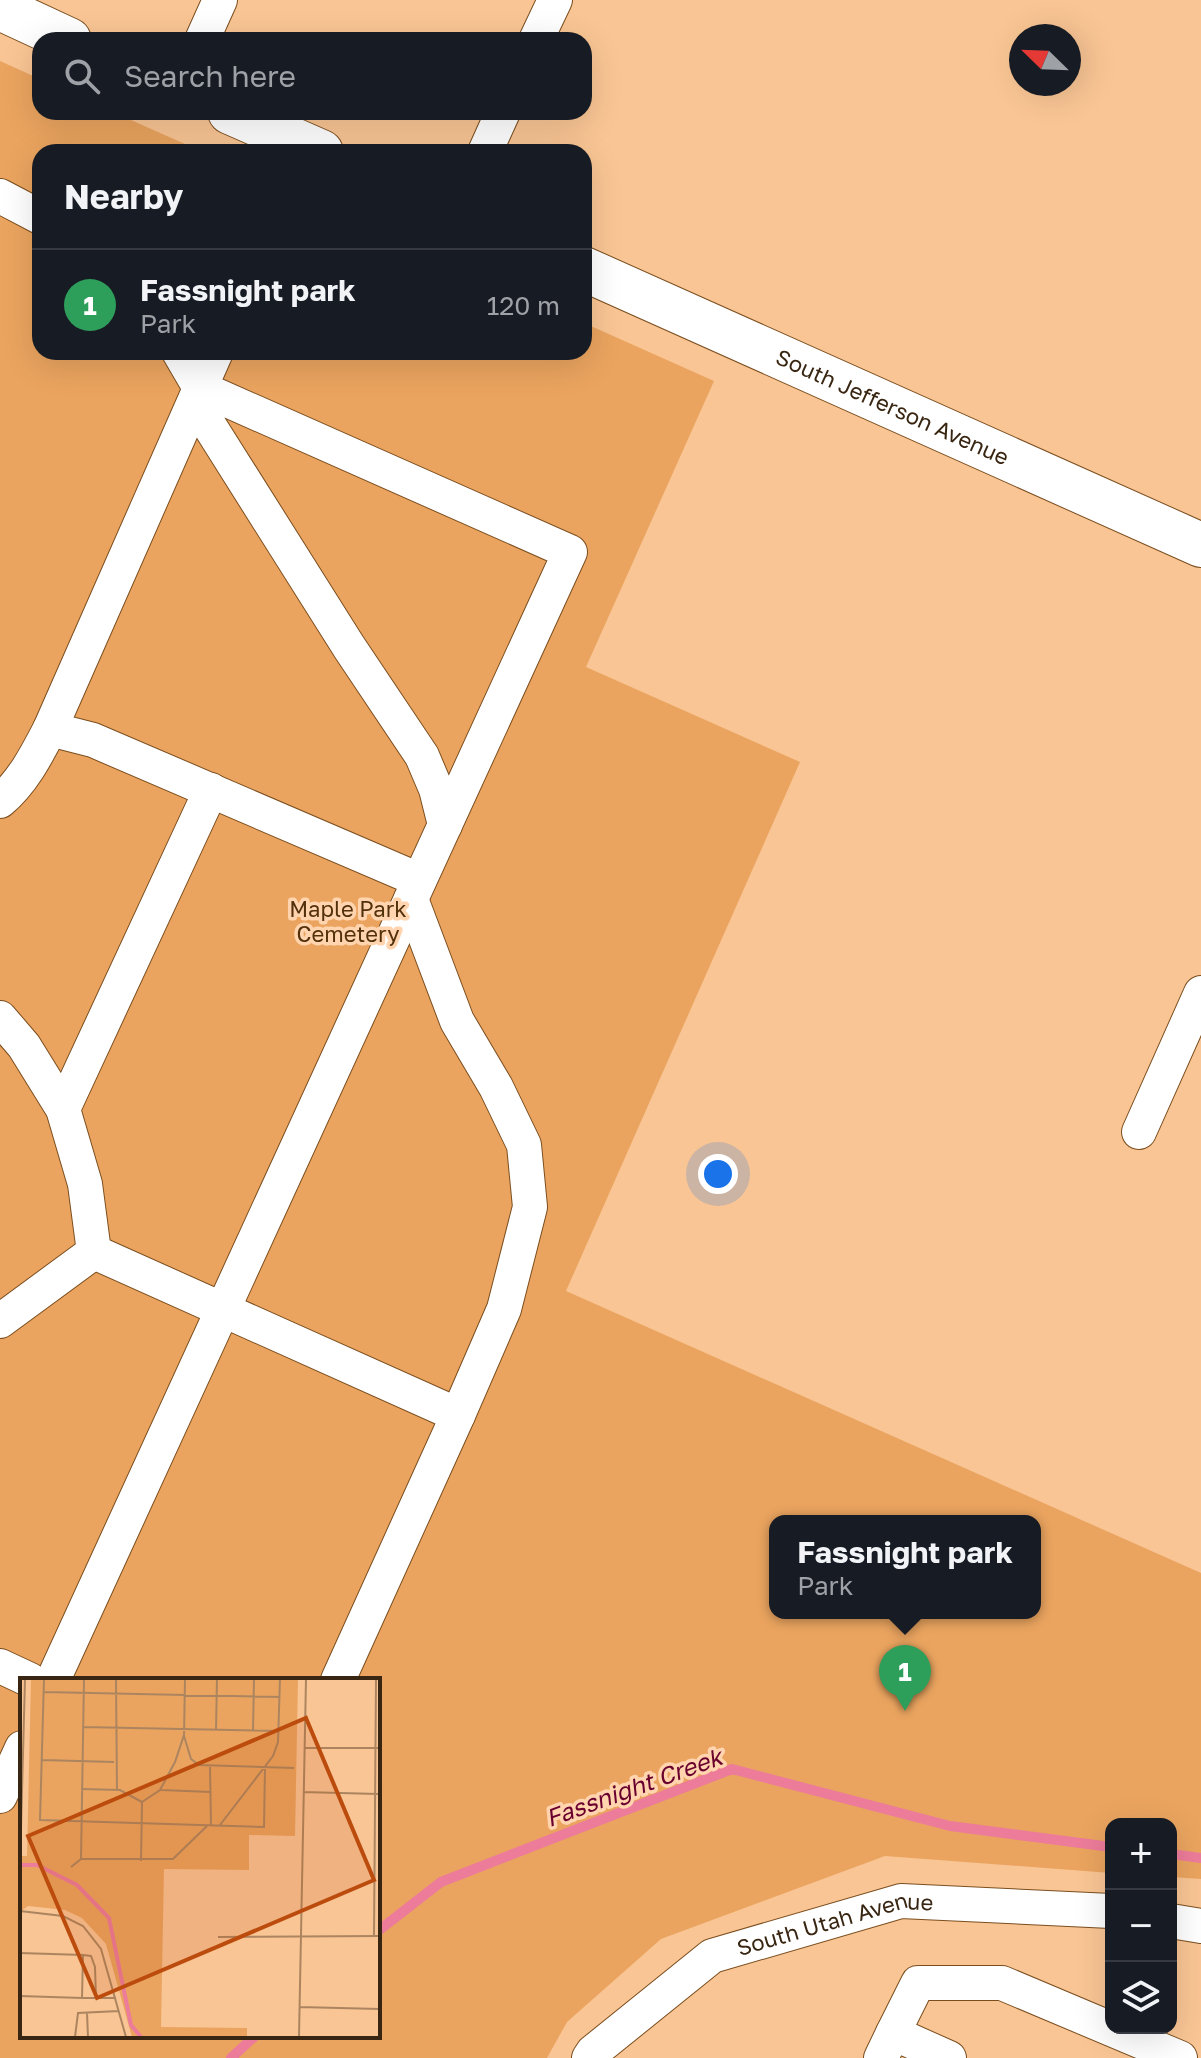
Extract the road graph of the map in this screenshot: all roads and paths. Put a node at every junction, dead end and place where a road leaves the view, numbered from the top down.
1 (220, 0) edge
2 (555, 0) edge
3 (0, 8) edge
4 (52, 32) edge
5 (206, 32) edge
6 (540, 32) edge
7 (248, 120) edge
8 (499, 120) edge
9 (303, 144) edge
10 (489, 144) edge
11 (3, 206) edge
12 (32, 215) edge
13 (592, 273) edge
14 (184, 360) edge
15 (212, 360) edge
16 (200, 388) junction
17 (1201, 545) edge
18 (50, 729) junction
19 (211, 790) junction
20 (0, 801) edge
21 (445, 825) junction
22 (415, 889) junction
23 (1201, 993) edge
24 (0, 1018) edge
25 (63, 1109) junction
26 (1139, 1132) dead end
27 (94, 1252) junction
28 (222, 1311) junction
29 (0, 1321) edge
30 (458, 1415) junction
31 (0, 1666) edge
32 (26, 1678) edge
33 (54, 1678) edge
34 (339, 1678) edge
35 (20, 1752) edge
36 (0, 1796) edge
37 (1105, 1911) edge
38 (1177, 1922) edge
39 (1201, 1926) edge
40 (887, 2045) edge
41 (591, 2055) edge
42 (949, 2058) edge
43 (1180, 2058) edge

1 - 5 street
2 - 6 street
3 - 4 main road
7 - 9 main road
8 - 10 street
11 - 12 street
13 - 17 main road, South Jefferson Avenue
14 - 16 street
15 - 16 street
16 - 18 street
16 - 21 street
16 - 21 street
18 - 19 street
18 - 20 street
19 - 22 street
19 - 25 street
21 - 22 street
22 - 28 street
22 - 30 street
23 - 26 street
24 - 25 street
25 - 27 street
27 - 28 street
27 - 29 street
28 - 30 street
28 - 33 street
30 - 34 street
31 - 32 street
35 - 36 street
37 - 41 street, South Utah Avenue
38 - 39 street
40 - 42 street
40 - 43 street

